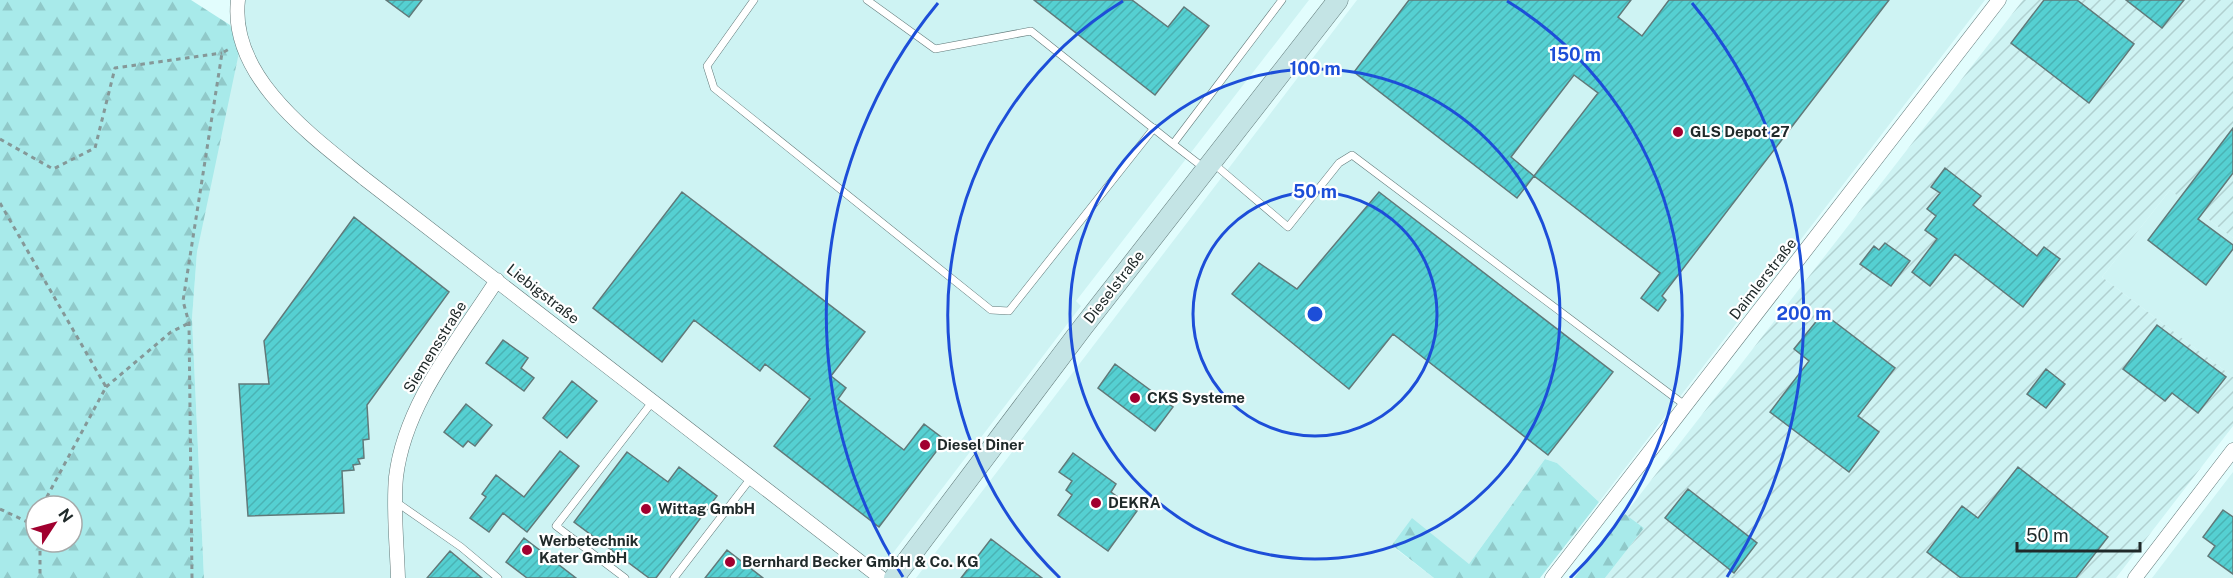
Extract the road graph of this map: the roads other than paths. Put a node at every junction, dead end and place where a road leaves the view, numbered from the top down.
1 (238, 0) edge
2 (754, 0) edge
3 (867, 0) edge
4 (1282, 0) edge
5 (1338, 0) edge
6 (1999, 0) edge
7 (1154, 128) junction
8 (1173, 144) junction
9 (1209, 166) junction
10 (497, 280) junction
11 (653, 401) junction
12 (1686, 406) junction
13 (2233, 450) edge
14 (751, 477) junction
15 (396, 502) junction
16 (398, 578) edge
17 (498, 578) edge
18 (625, 578) edge
19 (674, 578) edge
20 (881, 578) edge
21 (894, 578) edge
22 (1552, 578) edge
23 (2135, 578) edge

1 - 10 street, Liebigstraße
2 - 7 lane
3 - 7 lane
4 - 8 lane
5 - 9 street, Dieselstraße
6 - 12 street, Daimlerstraße
7 - 8 lane
8 - 9 lane
9 - 12 lane
9 - 21 street, Dieselstraße
10 - 11 street, Liebigstraße
10 - 15 street, Siemensstraße
11 - 14 street, Liebigstraße
11 - 18 lane
12 - 22 street, Daimlerstraße
13 - 23 street
14 - 19 lane
14 - 20 street, Liebigstraße
15 - 16 street, Siemensstraße
15 - 17 lane

